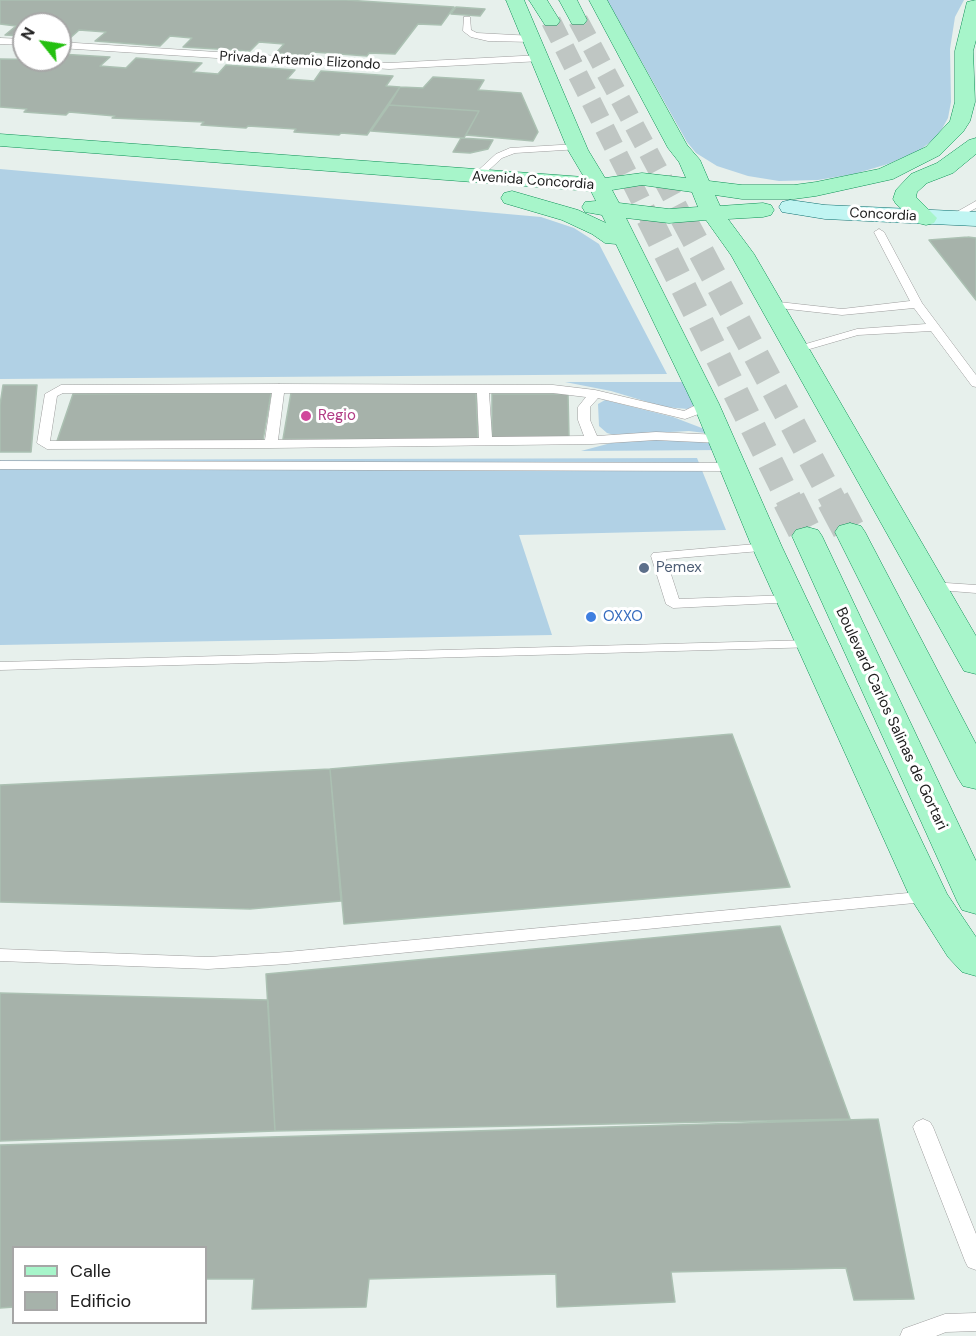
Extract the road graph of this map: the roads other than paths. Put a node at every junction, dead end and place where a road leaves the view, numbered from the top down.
1 (515, 0) edge
2 (538, 0) edge
3 (568, 0) edge
4 (598, 0) edge
5 (976, 2) edge
6 (467, 19) dead end
7 (578, 20) tunnel mouth
8 (551, 21) tunnel mouth
9 (533, 39) junction
10 (72, 46) edge
11 (541, 58) junction
12 (0, 140) edge
13 (976, 144) edge
14 (580, 151) junction
15 (683, 154) junction
16 (0, 157) edge
17 (481, 177) junction
18 (919, 179) junction
19 (853, 182) junction
20 (700, 186) junction
21 (604, 197) junction
22 (512, 198) junction
23 (828, 202) junction
24 (976, 204) edge
25 (786, 208) junction
26 (712, 213) junction
27 (923, 217) junction
28 (951, 218) junction
29 (976, 219) edge
30 (879, 232) dead end
31 (737, 248) junction
32 (630, 249) junction
33 (770, 304) junction
34 (917, 304) junction
35 (935, 327) junction
36 (796, 350) junction
37 (976, 383) edge
38 (279, 388) junction
39 (483, 389) junction
40 (595, 394) junction
41 (706, 404) junction
42 (720, 439) junction
43 (592, 440) junction
44 (486, 442) junction
45 (271, 444) junction
46 (0, 465) edge
47 (732, 467) junction
48 (850, 532) tunnel mouth
49 (807, 536) tunnel mouth
50 (767, 547) junction
51 (931, 586) junction
52 (976, 589) edge
53 (791, 599) junction
54 (812, 644) junction
55 (976, 664) edge
56 (0, 666) edge
57 (976, 778) edge
58 (929, 897) junction
59 (976, 901) edge
60 (0, 955) edge
61 (976, 962) edge
62 (923, 1127) dead end
63 (976, 1261) edge
64 (976, 1322) edge
65 (911, 1336) edge

1 - 9 main road
2 - 8 main road
3 - 7 main road
4 - 15 main road
5 - 19 main road, Avenida Concordia
6 - 9 lane
9 - 11 main road
10 - 11 lane, Privada Artemio Elizondo
11 - 14 main road
12 - 17 main road, Avenida Concordia
13 - 18 main road, Avenida Concordia
14 - 15 main road
14 - 17 main road
14 - 21 main road
15 - 19 main road
15 - 20 main road
16 - 22 main road, Avenida Concordia
17 - 21 main road, Avenida Concordia
18 - 23 main road, Avenida Concordia
18 - 27 main road
19 - 20 main road, Avenida Concordia
20 - 21 main road, Avenida Concordia
20 - 26 main road
21 - 22 main road, Avenida Concordia
21 - 26 main road, Avenida Concordia
21 - 32 main road
22 - 32 main road
23 - 25 main road, Avenida Concordia
23 - 27 street
24 - 28 lane
25 - 26 main road, Avenida Concordia
25 - 27 street, Concordia
25 - 31 main road
26 - 31 main road
27 - 28 street, Concordia
28 - 29 street, Concordia
30 - 34 lane
31 - 32 main road
31 - 33 main road
32 - 41 main road
33 - 34 lane
33 - 36 main road
34 - 35 lane
35 - 36 lane
35 - 37 lane
36 - 51 main road
38 - 39 lane
38 - 45 lane
38 - 45 lane
39 - 40 lane
39 - 44 lane
40 - 41 lane
40 - 43 lane
41 - 42 main road
42 - 43 lane
42 - 47 main road
43 - 44 lane
44 - 45 lane
46 - 47 lane
47 - 50 main road
48 - 57 main road
49 - 59 main road, Boulevard Carlos Salinas de Gortari
50 - 53 main road
50 - 53 lane
51 - 52 lane
51 - 55 main road
53 - 54 main road
54 - 56 lane
54 - 58 main road
58 - 60 lane
58 - 61 main road
62 - 63 lane
64 - 65 lane

